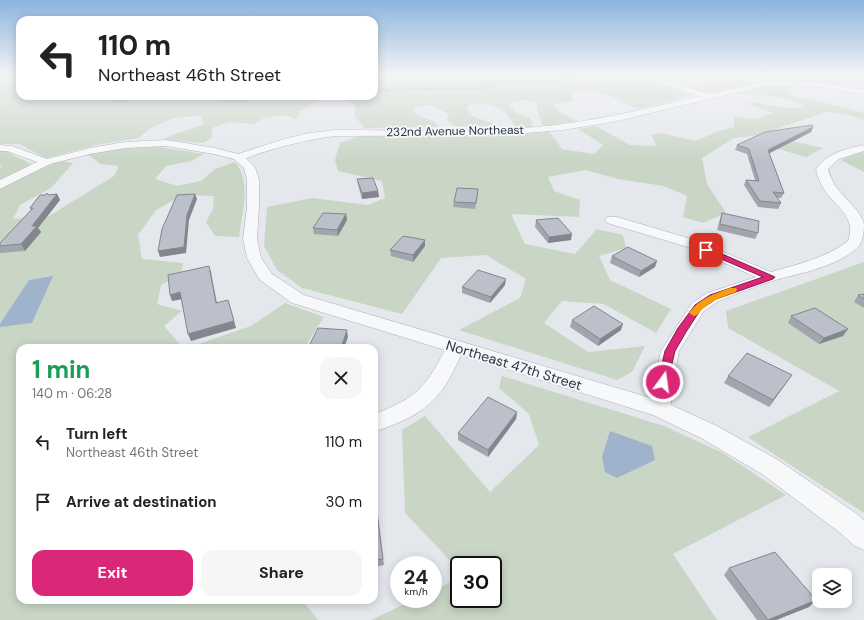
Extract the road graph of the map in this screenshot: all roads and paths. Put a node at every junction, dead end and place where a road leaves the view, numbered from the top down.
1 (675, 104) edge
2 (0, 148) edge
3 (864, 148) edge
4 (238, 157) junction
5 (46, 162) junction
6 (0, 185) edge
7 (612, 220) dead end
8 (770, 277) junction
9 (456, 347) junction
10 (660, 409) junction
11 (378, 422) edge
12 (864, 537) edge

1 - 4 street, 232nd Avenue Northeast
2 - 5 street
3 - 8 street
4 - 5 street
4 - 9 street, Northeast 47th Street
5 - 6 street
7 - 8 street
8 - 10 street
9 - 10 street, Northeast 47th Street
9 - 11 street
10 - 12 street, Northeast 47th Street

